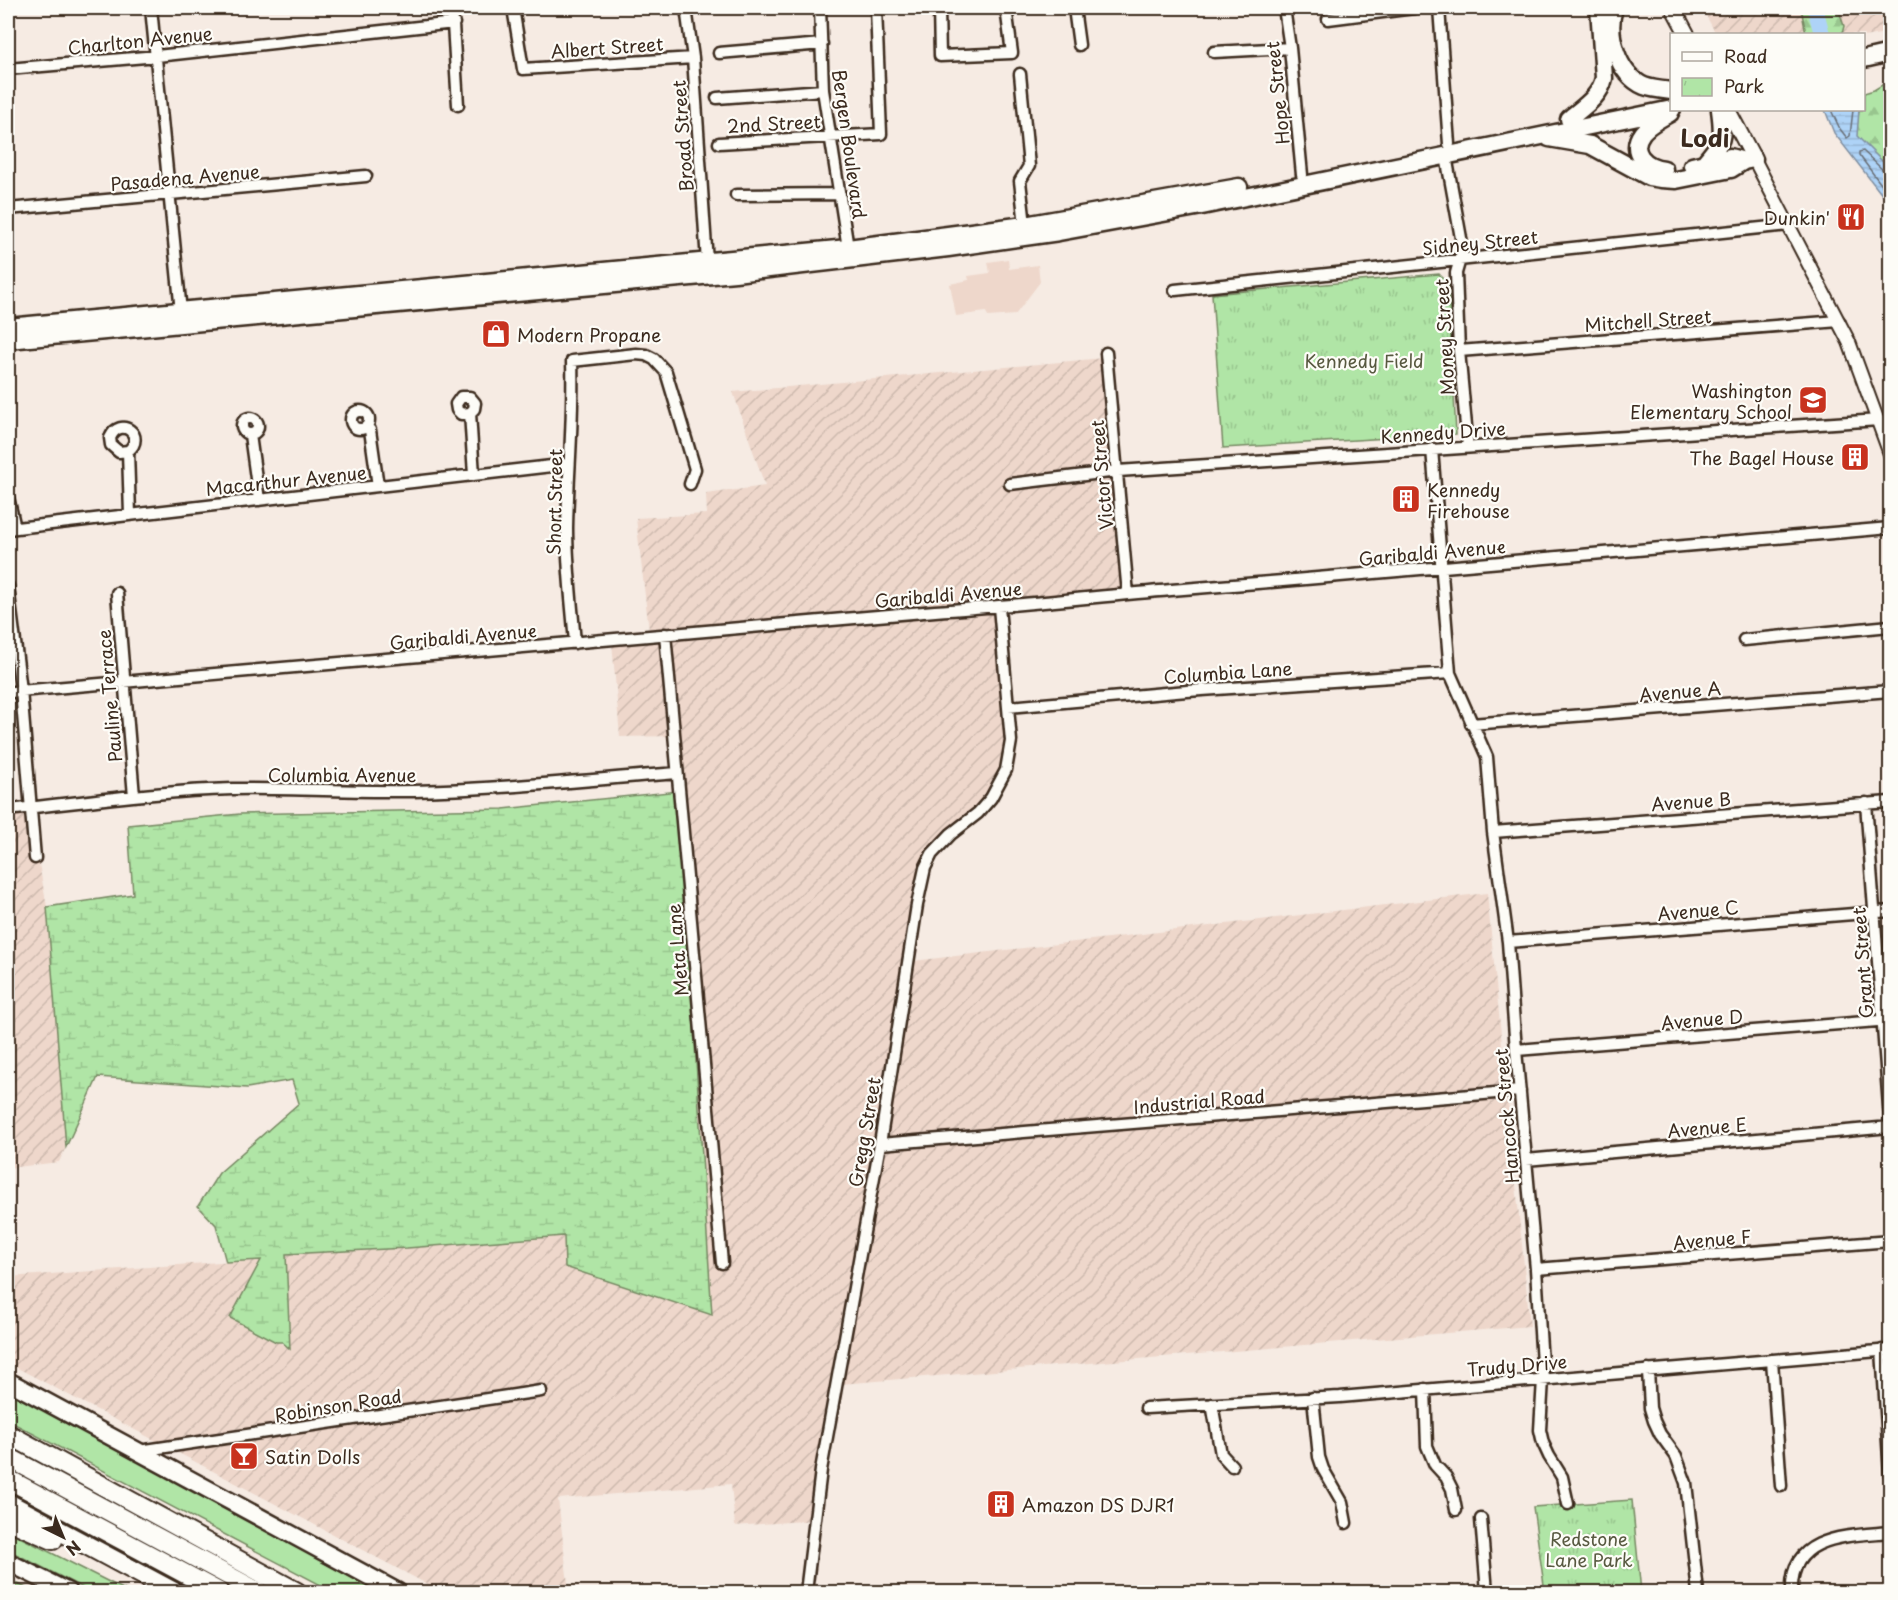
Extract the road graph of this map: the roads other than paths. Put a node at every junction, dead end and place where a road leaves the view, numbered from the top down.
1 (150, 8) edge
2 (452, 8) edge
3 (513, 8) edge
4 (686, 8) edge
5 (820, 8) edge
6 (876, 8) edge
7 (939, 8) edge
8 (1006, 8) edge
9 (1074, 8) edge
10 (1284, 8) edge
11 (1414, 8) edge
12 (1438, 8) edge
13 (1673, 8) edge
14 (1382, 9) edge
15 (1611, 9) edge
16 (1328, 19) dead end
17 (454, 23) junction
18 (1686, 33) edge
19 (822, 44) junction
20 (1078, 45) dead end
21 (1290, 48) junction
22 (1214, 52) dead end
23 (719, 53) dead end
24 (1890, 53) edge
25 (157, 56) junction
26 (693, 58) junction
27 (1872, 64) edge
28 (8, 69) edge
29 (1020, 74) dead end
30 (823, 90) junction
31 (1670, 91) edge
32 (717, 98) dead end
33 (1670, 99) edge
34 (458, 105) dead end
35 (1670, 110) edge
36 (1670, 111) edge
37 (1720, 111) edge
38 (1728, 111) edge
39 (1569, 119) junction
40 (831, 137) junction
41 (1537, 137) junction
42 (719, 143) dead end
43 (1448, 150) junction
44 (1749, 160) junction
45 (1704, 163) junction
46 (1302, 175) junction
47 (366, 176) dead end
48 (840, 194) junction
49 (171, 195) junction
50 (736, 195) dead end
51 (8, 209) edge
52 (1024, 225) junction
53 (1789, 225) junction
54 (848, 248) junction
55 (1458, 261) junction
56 (707, 262) junction
57 (1175, 290) dead end
58 (182, 312) junction
59 (1839, 321) junction
60 (8, 327) edge
61 (8, 340) edge
62 (1459, 351) junction
63 (1106, 353) dead end
64 (470, 413) dead end
65 (1879, 420) junction
66 (366, 427) dead end
67 (250, 435) dead end
68 (1468, 447) junction
69 (1432, 449) junction
70 (128, 451) dead end
71 (1890, 454) edge
72 (569, 464) junction
73 (1118, 471) junction
74 (474, 475) junction
75 (690, 484) dead end
76 (1011, 484) dead end
77 (378, 486) junction
78 (8, 497) edge
79 (259, 500) junction
80 (130, 515) junction
81 (1890, 528) edge
82 (11, 529) edge
83 (1442, 568) junction
84 (8, 586) edge
85 (117, 593) dead end
86 (1128, 594) junction
87 (999, 607) junction
88 (1890, 626) edge
89 (665, 634) junction
90 (1744, 640) dead end
91 (575, 643) junction
92 (1450, 673) junction
93 (124, 682) junction
94 (21, 690) junction
95 (1890, 691) edge
96 (8, 692) edge
97 (1008, 707) junction
98 (1471, 724) junction
99 (676, 772) junction
100 (134, 796) junction
101 (1890, 802) edge
102 (1866, 803) junction
103 (31, 808) junction
104 (8, 810) edge
105 (1494, 832) junction
106 (35, 858) dead end
107 (1890, 911) edge
108 (1875, 912) junction
109 (1508, 942) junction
110 (1887, 1020) edge
111 (1516, 1050) junction
112 (1520, 1091) junction
113 (1890, 1120) edge
114 (1890, 1127) edge
115 (880, 1144) junction
116 (1526, 1160) junction
117 (1890, 1241) edge
118 (722, 1263) dead end
119 (1536, 1269) junction
120 (1886, 1350) edge
121 (1772, 1360) junction
122 (1648, 1370) junction
123 (1543, 1379) junction
124 (8, 1381) edge
125 (1425, 1389) junction
126 (541, 1391) dead end
127 (1313, 1398) junction
128 (1212, 1404) junction
129 (1146, 1408) dead end
130 (8, 1434) edge
131 (139, 1451) junction
132 (8, 1457) edge
133 (1232, 1466) dead end
134 (1890, 1475) edge
135 (8, 1479) edge
136 (1781, 1486) dead end
137 (8, 1503) edge
138 (1568, 1504) dead end
139 (1456, 1510) dead end
140 (1481, 1519) dead end
141 (8, 1520) edge
142 (1346, 1523) dead end
143 (1890, 1532) edge
144 (8, 1562) edge
145 (172, 1592) edge
146 (68, 1593) edge
147 (219, 1593) edge
148 (259, 1593) edge
149 (297, 1593) edge
150 (398, 1593) edge
151 (806, 1593) edge
152 (1487, 1593) edge
153 (1698, 1593) edge
154 (1792, 1593) edge

1 - 25 street
2 - 17 street
3 - 26 street, Albert Street
4 - 26 street, Broad Street
5 - 19 street, Bergen Boulevard
6 - 40 street, 2nd Street
7 - 8 street
9 - 20 street
10 - 21 street, Hope Street
11 - 14 street
12 - 43 street, Money Street
13 - 18 main road
14 - 16 street
15 - 31 highway
15 - 39 highway
17 - 25 street, Charlton Avenue
17 - 34 street
19 - 23 street
19 - 30 street, Bergen Boulevard
21 - 22 street
21 - 46 street, Hope Street
24 - 27 highway
25 - 28 street, Charlton Avenue
25 - 49 street
26 - 56 street, Broad Street
29 - 52 street
30 - 32 street
30 - 40 street, Bergen Boulevard
33 - 39 highway
35 - 41 highway
36 - 45 highway
37 - 45 highway
38 - 44 main road
39 - 43 highway
40 - 42 street, 2nd Street
40 - 48 street, Bergen Boulevard
41 - 43 highway
41 - 44 highway
43 - 46 highway
43 - 55 street, Money Street
43 - 61 highway
44 - 45 highway
44 - 53 street
46 - 52 highway
47 - 49 street, Pasadena Avenue
48 - 50 street
48 - 54 street, Bergen Boulevard
49 - 51 street, Pasadena Avenue
49 - 58 street
52 - 54 highway
53 - 55 street, Sidney Street
53 - 59 street
54 - 56 highway
55 - 57 street, Sidney Street
55 - 62 street, Money Street
56 - 58 highway
58 - 60 highway
59 - 62 street, Mitchell Street
59 - 65 street
62 - 68 street, Money Street
63 - 73 street, Victor Street
64 - 74 street
65 - 68 street, Kennedy Drive
65 - 71 street
66 - 77 street
67 - 79 street
68 - 69 street, Kennedy Drive
69 - 73 street, Kennedy Drive
69 - 83 street, Hancock Street
70 - 80 street
72 - 74 street, Macarthur Avenue
72 - 75 street, Short Street
72 - 91 street, Short Street
73 - 76 street, Kennedy Drive
73 - 86 street, Victor Street
74 - 77 street, Macarthur Avenue
77 - 79 street, Macarthur Avenue
78 - 82 street
79 - 80 street, Macarthur Avenue
80 - 82 street, Macarthur Avenue
81 - 83 street, Garibaldi Avenue
83 - 86 street, Garibaldi Avenue
83 - 92 street, Hancock Street
84 - 94 street
85 - 93 street, Pauline Terrace
86 - 87 street, Garibaldi Avenue
87 - 89 street, Garibaldi Avenue
87 - 97 street, Gregg Street
88 - 90 street
89 - 91 street, Garibaldi Avenue
89 - 99 street, Meta Lane
91 - 93 street, Garibaldi Avenue
92 - 97 street, Columbia Lane
92 - 98 street, Hancock Street
93 - 94 street, Garibaldi Avenue
93 - 100 street, Pauline Terrace
94 - 96 street, Garibaldi Avenue
94 - 103 street
95 - 98 street, Avenue A
97 - 115 street, Gregg Street
98 - 105 street, Hancock Street
99 - 100 street, Columbia Avenue
99 - 118 street, Meta Lane
100 - 103 street, Columbia Avenue
101 - 102 street, Avenue B
102 - 105 street, Avenue B
102 - 108 street, Grant Street
103 - 104 street, Columbia Avenue
103 - 106 street
105 - 109 street, Hancock Street
107 - 108 street, Avenue C
108 - 109 street, Avenue C
108 - 110 street, Grant Street
109 - 111 street, Hancock Street
110 - 111 street, Avenue D
110 - 113 street, Grant Street
111 - 112 street, Hancock Street
112 - 115 street, Industrial Road
112 - 116 street, Hancock Street
114 - 116 street, Avenue E
115 - 151 street, Gregg Street
116 - 119 street, Hancock Street
117 - 119 street, Avenue F
119 - 123 street, Hancock Street
120 - 121 street, Trudy Drive
120 - 134 street
121 - 122 street, Trudy Drive
121 - 136 street
122 - 123 street, Trudy Drive
122 - 153 street
123 - 125 street, Trudy Drive
123 - 138 street, Hancock Street
124 - 131 highway
125 - 127 street, Trudy Drive
125 - 139 street
126 - 131 street, Robinson Road
127 - 128 street, Trudy Drive
127 - 142 street
128 - 129 street, Trudy Drive
128 - 133 street
130 - 149 highway
131 - 150 highway
132 - 148 highway
135 - 147 highway
137 - 145 highway
140 - 152 street
141 - 145 highway
143 - 154 street
144 - 146 highway

